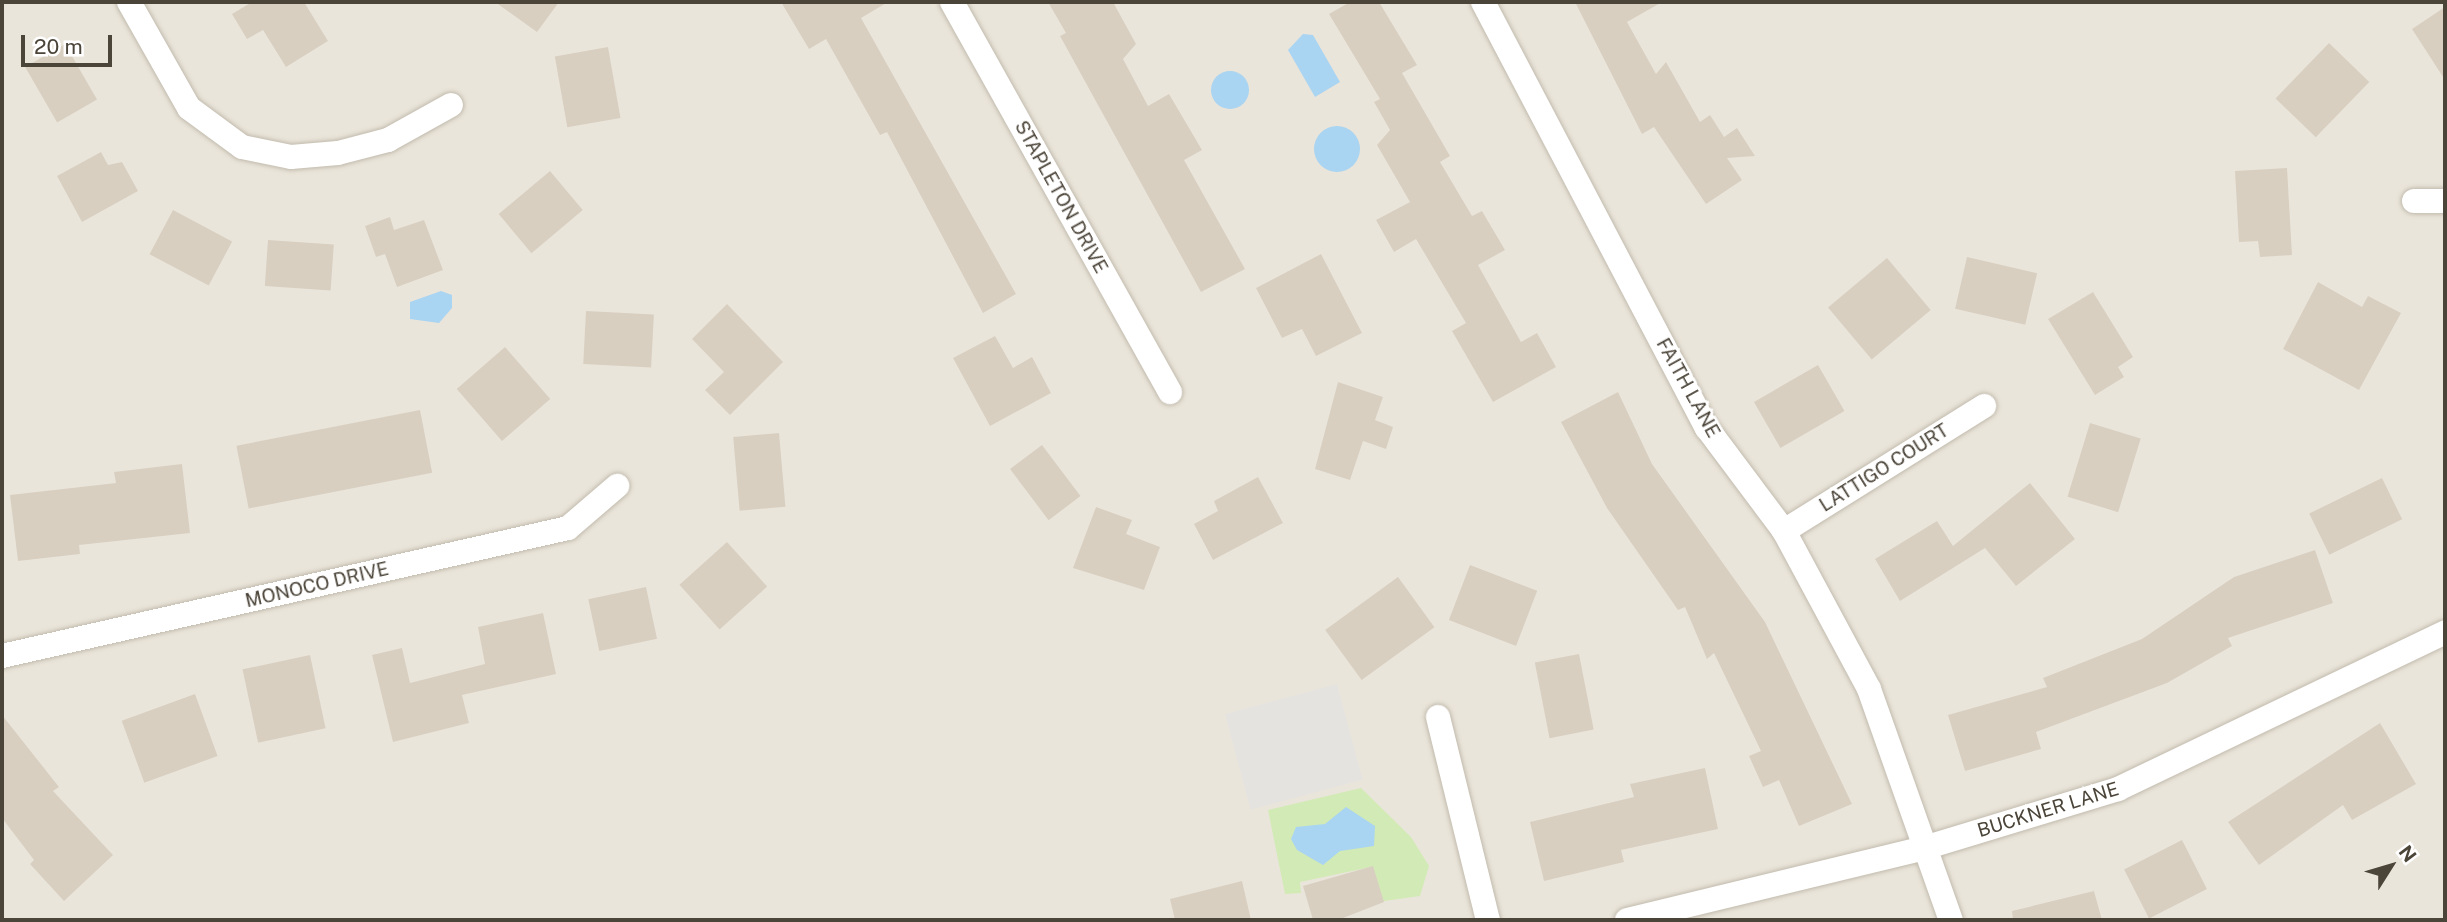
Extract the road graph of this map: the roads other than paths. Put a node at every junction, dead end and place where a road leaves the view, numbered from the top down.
1 (129, 2) edge
2 (951, 2) edge
3 (1483, 2) edge
4 (451, 104) dead end
5 (2414, 201) dead end
6 (2445, 201) edge
7 (1170, 392) dead end
8 (1984, 406) dead end
9 (617, 486) dead end
10 (1784, 531) junction
11 (2445, 632) edge
12 (2, 656) edge
13 (1438, 717) dead end
14 (1924, 848) junction
15 (1488, 920) edge
16 (1627, 920) edge
17 (1951, 920) edge

1 - 4 street
2 - 7 street, STAPLETON DRIVE
3 - 10 street, FAITH LANE
5 - 6 street
8 - 10 street, LATTIGO COURT
9 - 12 street, MONOCO DRIVE
10 - 14 street, FAITH LANE
11 - 14 street, BUCKNER LANE
13 - 15 street
14 - 16 street, BUCKNER LANE
14 - 17 street, FAITH LANE

